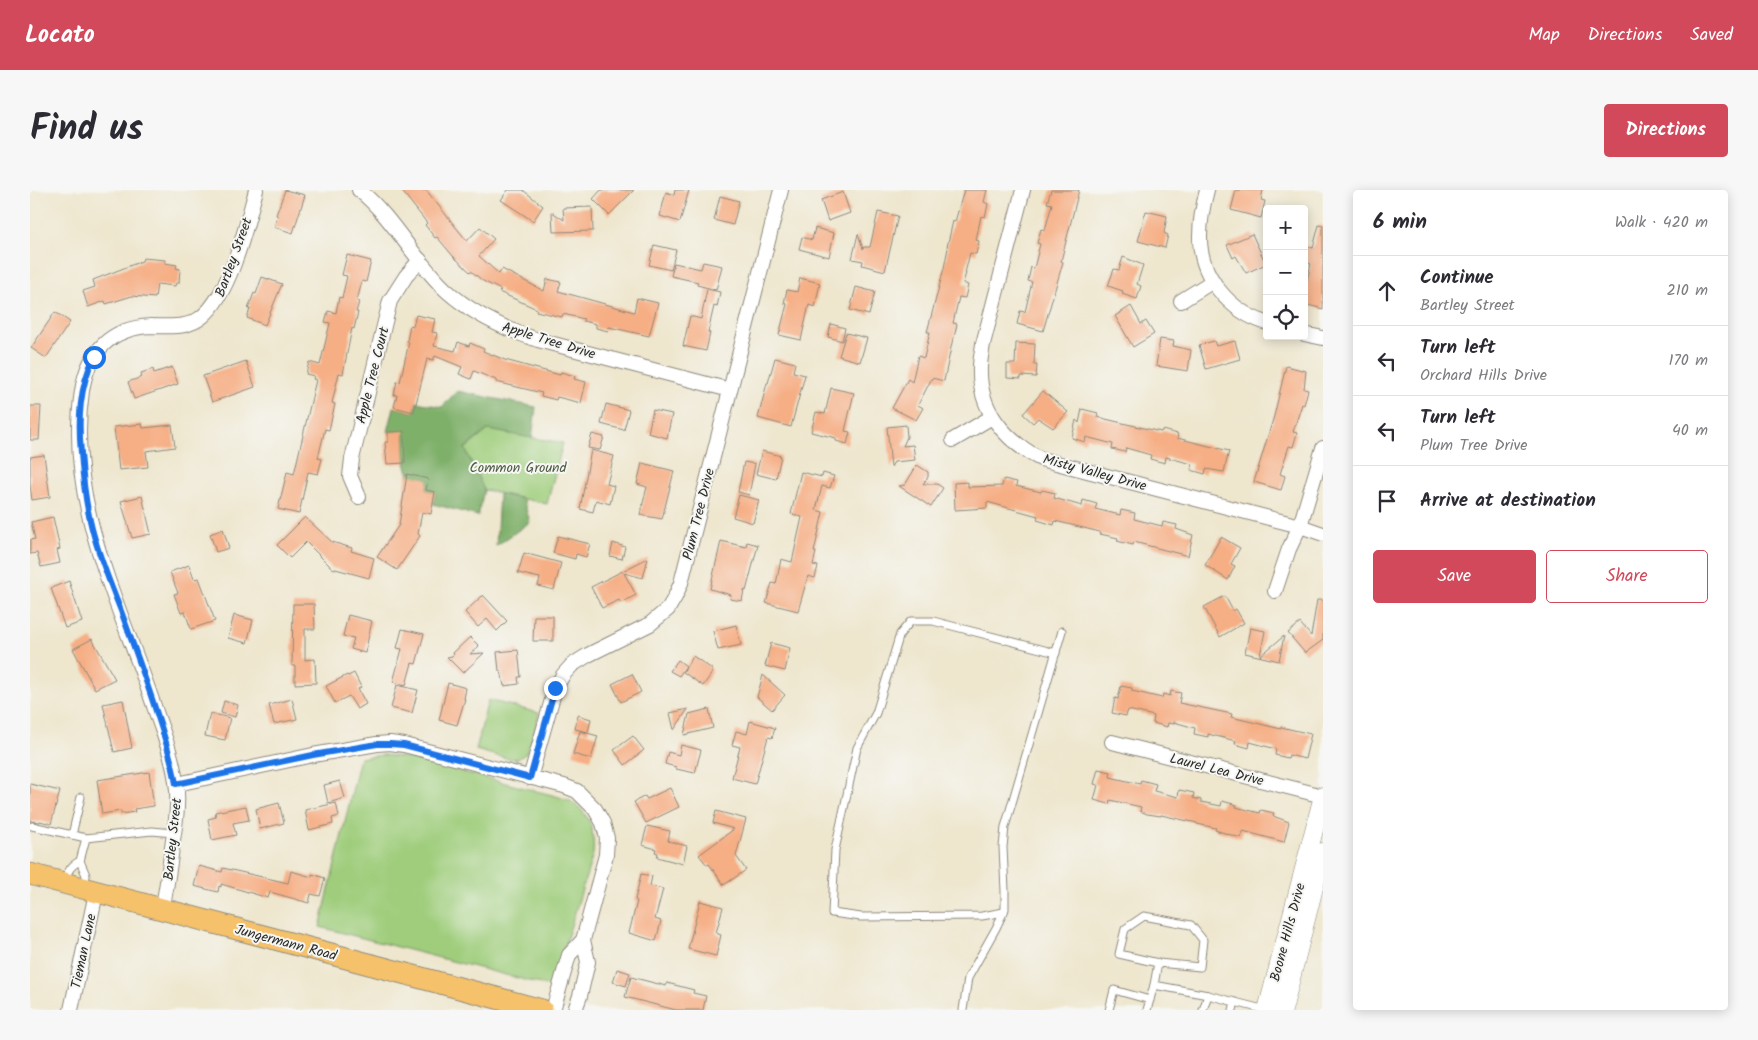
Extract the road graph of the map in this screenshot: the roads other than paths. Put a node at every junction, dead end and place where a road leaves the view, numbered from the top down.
1 (256, 190) edge
2 (359, 190) edge
3 (781, 190) edge
4 (1023, 190) edge
5 (1207, 190) edge
6 (420, 260) junction
7 (1213, 281) junction
8 (1181, 301) dead end
9 (1263, 323) edge
10 (1308, 335) edge
11 (1323, 338) edge
12 (730, 390) junction
13 (992, 417) junction
14 (953, 440) dead end
15 (1323, 448) edge
16 (359, 497) dead end
17 (1300, 526) junction
18 (1323, 534) edge
19 (1276, 591) dead end
20 (1062, 632) dead end
21 (1056, 652) junction
22 (1112, 742) dead end
23 (530, 778) junction
24 (176, 784) junction
25 (1323, 796) edge
26 (81, 797) dead end
27 (32, 826) dead end
28 (174, 833) junction
29 (72, 835) junction
30 (86, 838) junction
31 (1323, 852) edge
32 (80, 861) junction
33 (30, 874) edge
34 (64, 884) junction
35 (91, 892) junction
36 (162, 910) junction
37 (1004, 912) junction
38 (583, 940) junction
39 (1158, 963) junction
40 (1154, 985) junction
41 (1208, 995) junction
42 (1150, 1000) junction
43 (1235, 1002) junction
44 (71, 1010) edge
45 (542, 1010) edge
46 (553, 1010) edge
47 (575, 1010) edge
48 (963, 1010) edge
49 (1108, 1010) edge
50 (1148, 1010) edge
51 (1203, 1010) edge
52 (1233, 1010) edge
53 (1266, 1010) edge
54 (1283, 1010) edge

1 - 24 street, Bartley Street
2 - 6 street, Apple Tree Drive
3 - 12 street, Plum Tree Drive
4 - 13 street, Misty Valley Drive
5 - 7 street
6 - 12 street, Apple Tree Drive
6 - 16 street, Apple Tree Court
7 - 8 street
7 - 9 street
10 - 11 street
12 - 23 street, Plum Tree Drive
13 - 14 street
13 - 17 street, Misty Valley Drive
15 - 17 street
17 - 18 street, Misty Valley Drive
17 - 19 street
20 - 21 lane
21 - 37 lane
21 - 37 lane
22 - 25 street, Laurel Lea Drive
23 - 24 street
23 - 38 street
24 - 28 street, Bartley Street
25 - 53 street, Boone Hills Drive
26 - 29 lane
27 - 29 lane
28 - 30 lane
28 - 36 street, Bartley Street
29 - 30 lane
30 - 32 lane
31 - 54 street, Boone Hills Drive
32 - 34 lane
32 - 35 lane
33 - 34 main road, Jungermann Road
34 - 35 main road, Jungermann Road
35 - 36 main road, Jungermann Road
35 - 44 street, Tieman Lane
36 - 45 main road, Jungermann Road
37 - 48 lane
38 - 46 street
38 - 47 street
39 - 39 lane
39 - 40 lane
40 - 41 lane
40 - 42 lane
41 - 43 lane
41 - 51 lane
42 - 49 lane
42 - 50 lane
43 - 52 lane
43 - 53 lane

